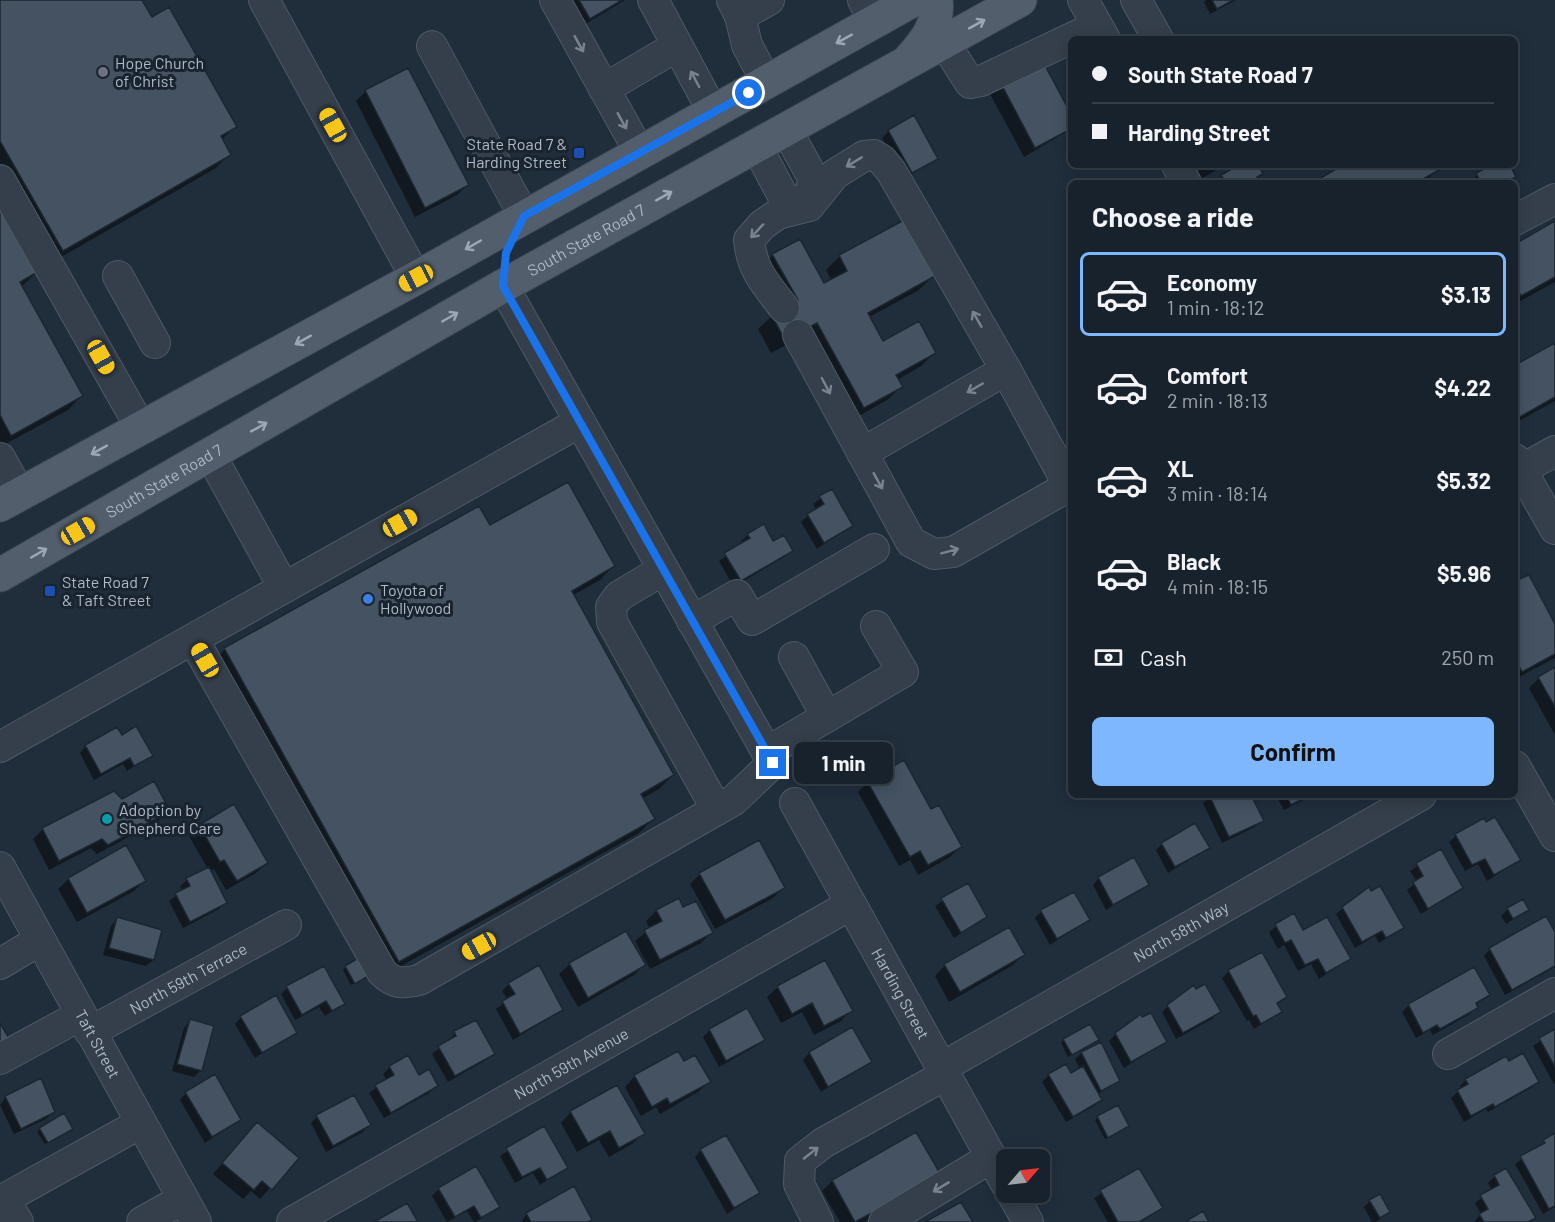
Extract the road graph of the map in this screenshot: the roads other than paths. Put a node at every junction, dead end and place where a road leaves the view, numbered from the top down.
1 (264, 0) edge
2 (555, 0) edge
3 (653, 0) edge
4 (769, 0) edge
5 (913, 0) edge
6 (936, 0) edge
7 (1020, 0) edge
8 (1083, 0) edge
9 (1136, 0) edge
10 (736, 8) edge
11 (869, 11) edge
12 (1101, 32) edge
13 (1156, 36) edge
14 (944, 42) junction
15 (1068, 44) edge
16 (432, 46) dead end
17 (677, 46) junction
18 (907, 62) junction
19 (767, 83) junction
20 (604, 89) junction
21 (713, 112) junction
22 (786, 129) junction
23 (756, 145) junction
24 (640, 153) junction
25 (0, 180) edge
26 (1555, 199) edge
27 (809, 206) junction
28 (524, 216) junction
29 (1518, 218) edge
30 (118, 276) dead end
31 (416, 278) junction
32 (503, 286) junction
33 (784, 308) dead end
34 (798, 335) dead end
35 (155, 343) dead end
36 (399, 346) junction
37 (1006, 370) junction
38 (580, 422) junction
39 (141, 428) junction
40 (1555, 451) edge
41 (862, 453) junction
42 (210, 454) junction
43 (0, 458) edge
44 (1518, 465) edge
45 (1068, 482) edge
46 (1068, 487) edge
47 (10, 499) edge
48 (1555, 529) edge
49 (874, 549) dead end
50 (663, 570) junction
51 (0, 575) edge
52 (284, 588) junction
53 (692, 621) junction
54 (876, 626) dead end
55 (193, 639) junction
56 (794, 657) dead end
57 (827, 717) junction
58 (0, 747) edge
59 (770, 758) junction
60 (1518, 771) edge
61 (1416, 798) edge
62 (795, 802) dead end
63 (717, 810) junction
64 (1555, 836) edge
65 (0, 867) edge
66 (850, 905) junction
67 (286, 925) dead end
68 (40, 940) junction
69 (0, 964) edge
70 (1555, 993) edge
71 (86, 1023) junction
72 (1448, 1054) dead end
73 (0, 1059) edge
74 (943, 1071) junction
75 (141, 1123) junction
76 (992, 1158) junction
77 (996, 1165) edge
78 (1017, 1203) edge
79 (189, 1210) edge
80 (18, 1222) edge
81 (142, 1222) edge
82 (292, 1222) edge
83 (818, 1222) edge
84 (884, 1222) edge
85 (1028, 1222) edge

1 - 31 street
2 -> 20 street
3 - 17 street
4 - 10 street
5 - 11 main road
6 - 18 main road
14 -> 7 main road, South State Road 7
8 - 12 street
9 - 13 street
10 - 19 street
11 -> 19 main road
14 - 15 street
14 - 18 main road, South State Road 7
16 - 28 street
17 - 20 street
21 -> 17 street
18 - 22 main road, South State Road 7
19 - 21 main road
20 -> 24 street
21 - 24 main road
22 - 23 main road, South State Road 7
22 - 27 street
23 - 27 street
32 -> 23 main road, South State Road 7
24 - 28 main road
25 - 39 street
26 - 29 street
27 -> 33 street
37 -> 27 street
28 -> 31 main road
28 - 32 main road
30 - 35 street
31 - 36 main road
31 -> 39 main road
36 -> 32 main road, South State Road 7
32 - 38 street
34 -> 41 street
42 -> 36 main road, South State Road 7
37 -> 41 street
45 -> 37 street
38 - 50 street
38 - 52 street
39 -> 47 main road
40 - 44 street
41 -> 46 street
51 -> 42 main road, South State Road 7
42 - 52 street
43 - 47 street
44 - 48 street
49 - 53 street
50 - 53 street
50 - 63 street
52 - 55 street
53 - 59 street
54 - 57 street
55 - 58 street
55 - 63 street
56 - 57 street
57 - 59 street
59 - 63 street
60 - 64 street
61 - 74 street, North 58th Way
62 - 66 street, Harding Street
65 - 68 street, Taft Street
66 - 74 street, Harding Street
66 - 82 street, North 59th Avenue
67 - 71 street, North 59th Terrace
68 - 69 street
68 - 71 street, Taft Street
70 - 72 street
71 - 73 street, North 59th Terrace
71 - 75 street, Taft Street
74 - 76 street, Harding Street
83 -> 74 street, North 58th Way
75 - 79 street, Taft Street
75 - 80 street
76 - 77 street, Harding Street
76 -> 84 street
78 - 85 street
79 - 81 street

